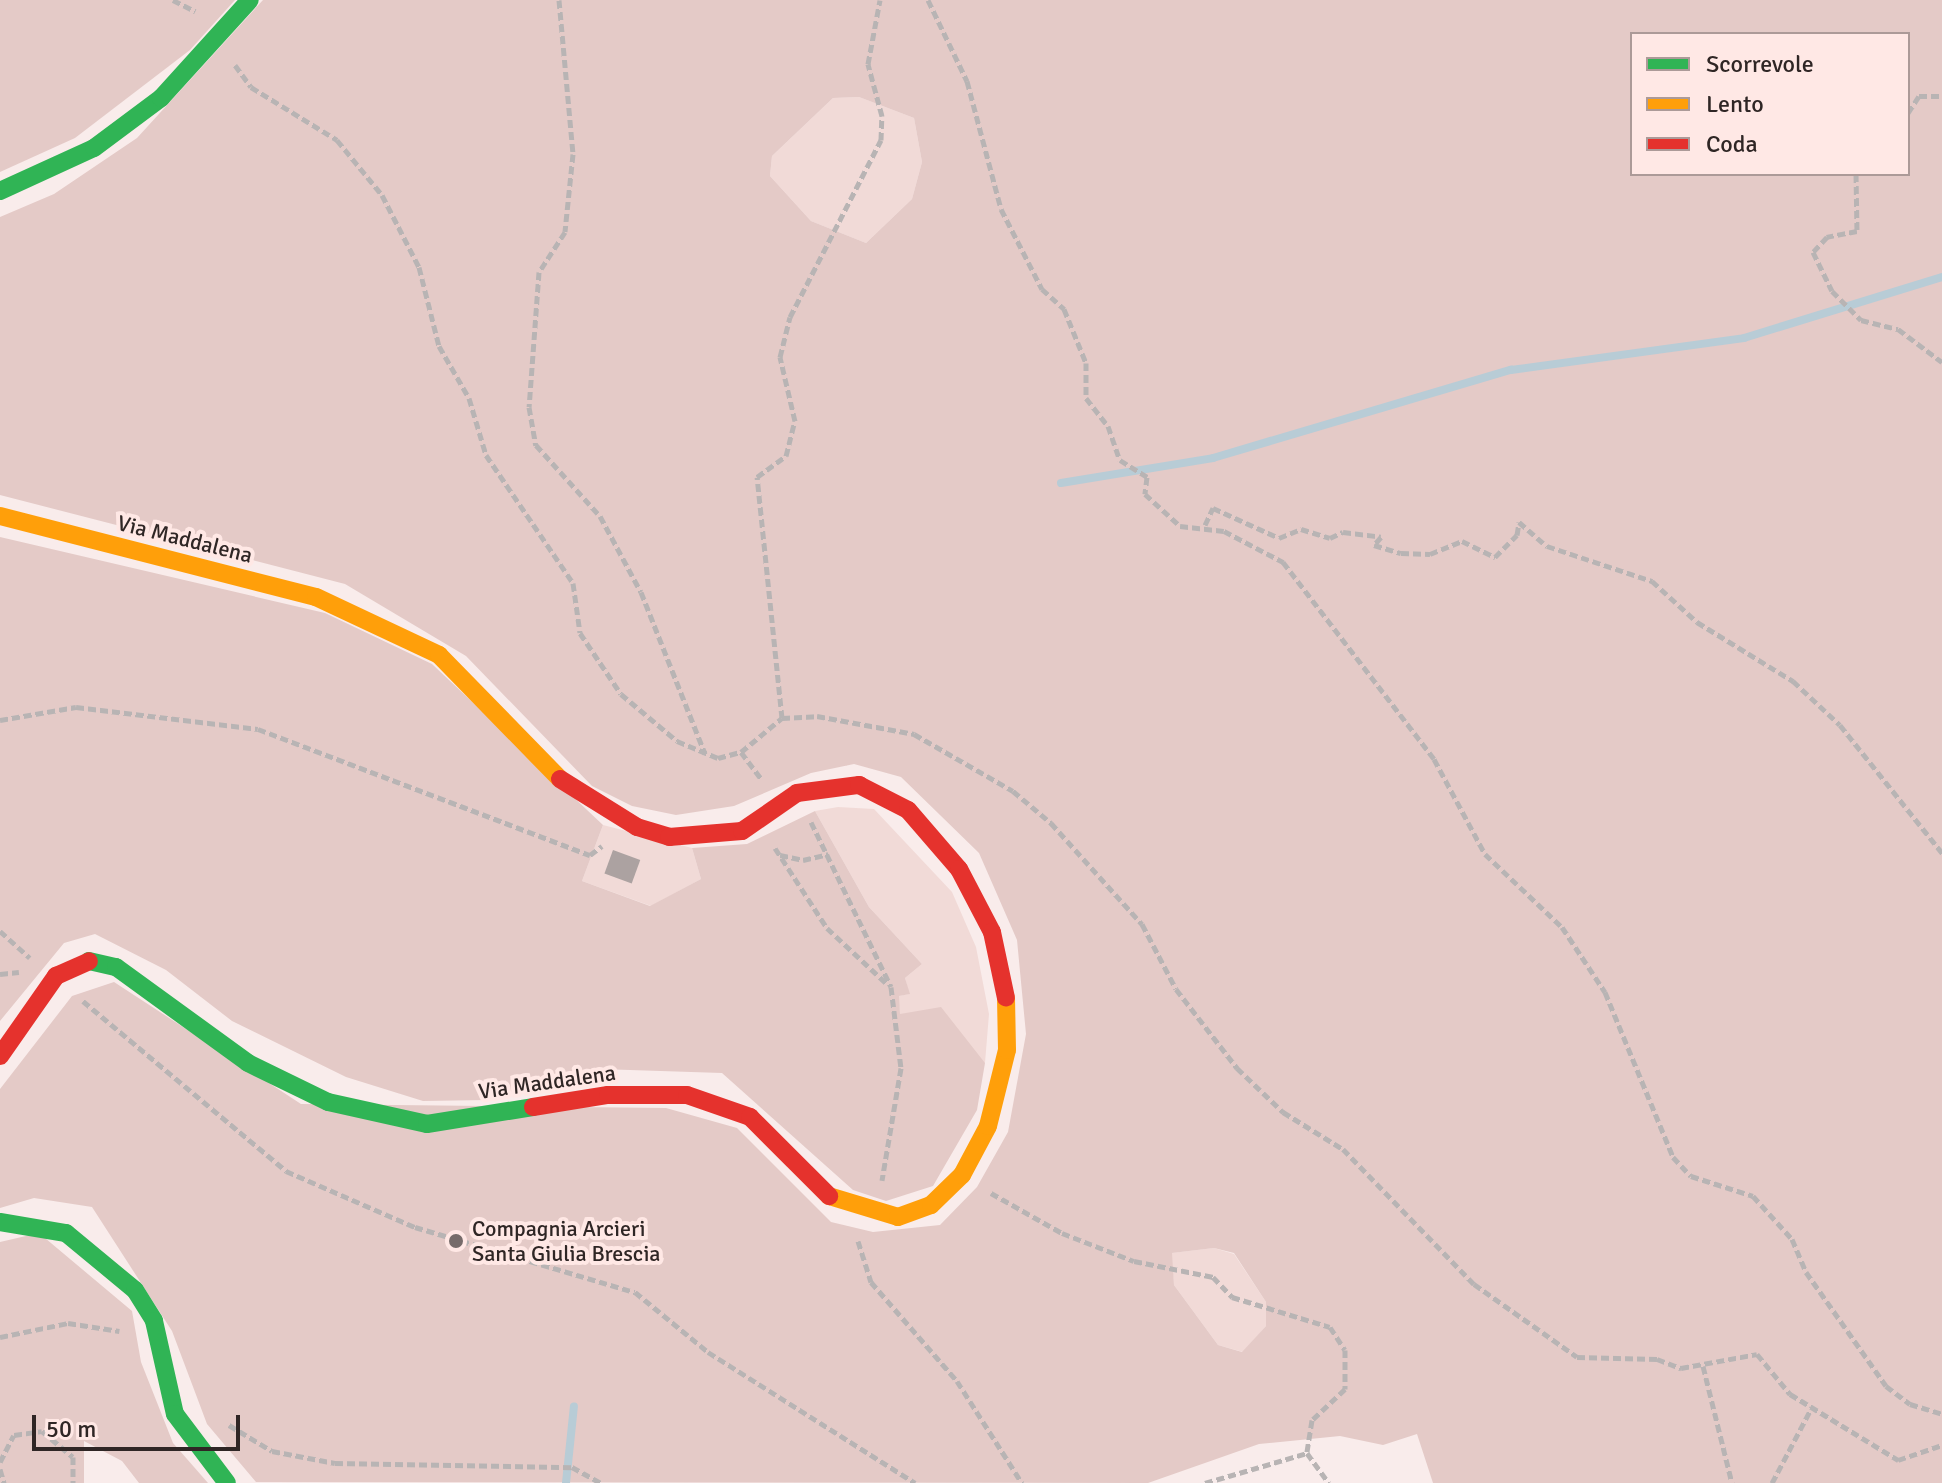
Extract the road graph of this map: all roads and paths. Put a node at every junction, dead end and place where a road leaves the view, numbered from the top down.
1 (250, 0) edge
2 (559, 0) edge
3 (880, 0) edge
4 (928, 0) edge
5 (217, 42) junction
6 (1942, 96) edge
7 (1910, 110) edge
8 (1856, 176) edge
9 (0, 191) edge
10 (1942, 362) edge
11 (0, 516) edge
12 (1205, 525) junction
13 (782, 718) junction
14 (0, 720) edge
15 (705, 755) junction
16 (797, 793) junction
17 (757, 821) junction
18 (624, 822) junction
19 (1942, 853) edge
20 (828, 854) junction
21 (779, 855) junction
22 (56, 976) junction
23 (891, 987) junction
24 (0, 1056) edge
25 (964, 1173) junction
26 (867, 1213) junction
27 (0, 1222) edge
28 (130, 1335) dead end
29 (0, 1337) edge
30 (1703, 1366) junction
31 (1812, 1407) junction
32 (1942, 1414) edge
33 (259, 1444) dead end
34 (1942, 1445) edge
35 (1307, 1453) junction
36 (0, 1462) edge
37 (0, 1469) edge
38 (4, 1483) edge
39 (73, 1483) edge
40 (227, 1483) edge
41 (601, 1483) edge
42 (915, 1483) edge
43 (1022, 1483) edge
44 (1205, 1483) edge
45 (1329, 1483) edge
46 (1732, 1483) edge
47 (1772, 1483) edge

1 - 5 street
2 - 15 path
3 - 13 path
4 - 12 path
5 - 9 street
5 - 15 path
6 - 7 path
8 - 10 path
11 - 18 street, Via Maddalena
12 - 19 path
12 - 32 path
13 - 15 path
13 - 30 path
14 - 18 path
16 - 17 street, Via Maddalena
16 - 20 path
16 - 25 street, Via Maddalena
17 - 18 street, Via Maddalena
17 - 21 path
20 - 21 path
20 - 23 path
21 - 23 path
22 - 24 street
22 - 26 street, Via Maddalena
22 - 42 path
23 - 26 path
25 - 26 street, Via Maddalena
25 - 35 path
26 - 43 path
27 - 40 street
28 - 29 path
30 - 31 path
30 - 46 path
31 - 34 path
31 - 47 path
33 - 41 path
35 - 44 path
35 - 45 path
36 - 39 path
37 - 38 path

